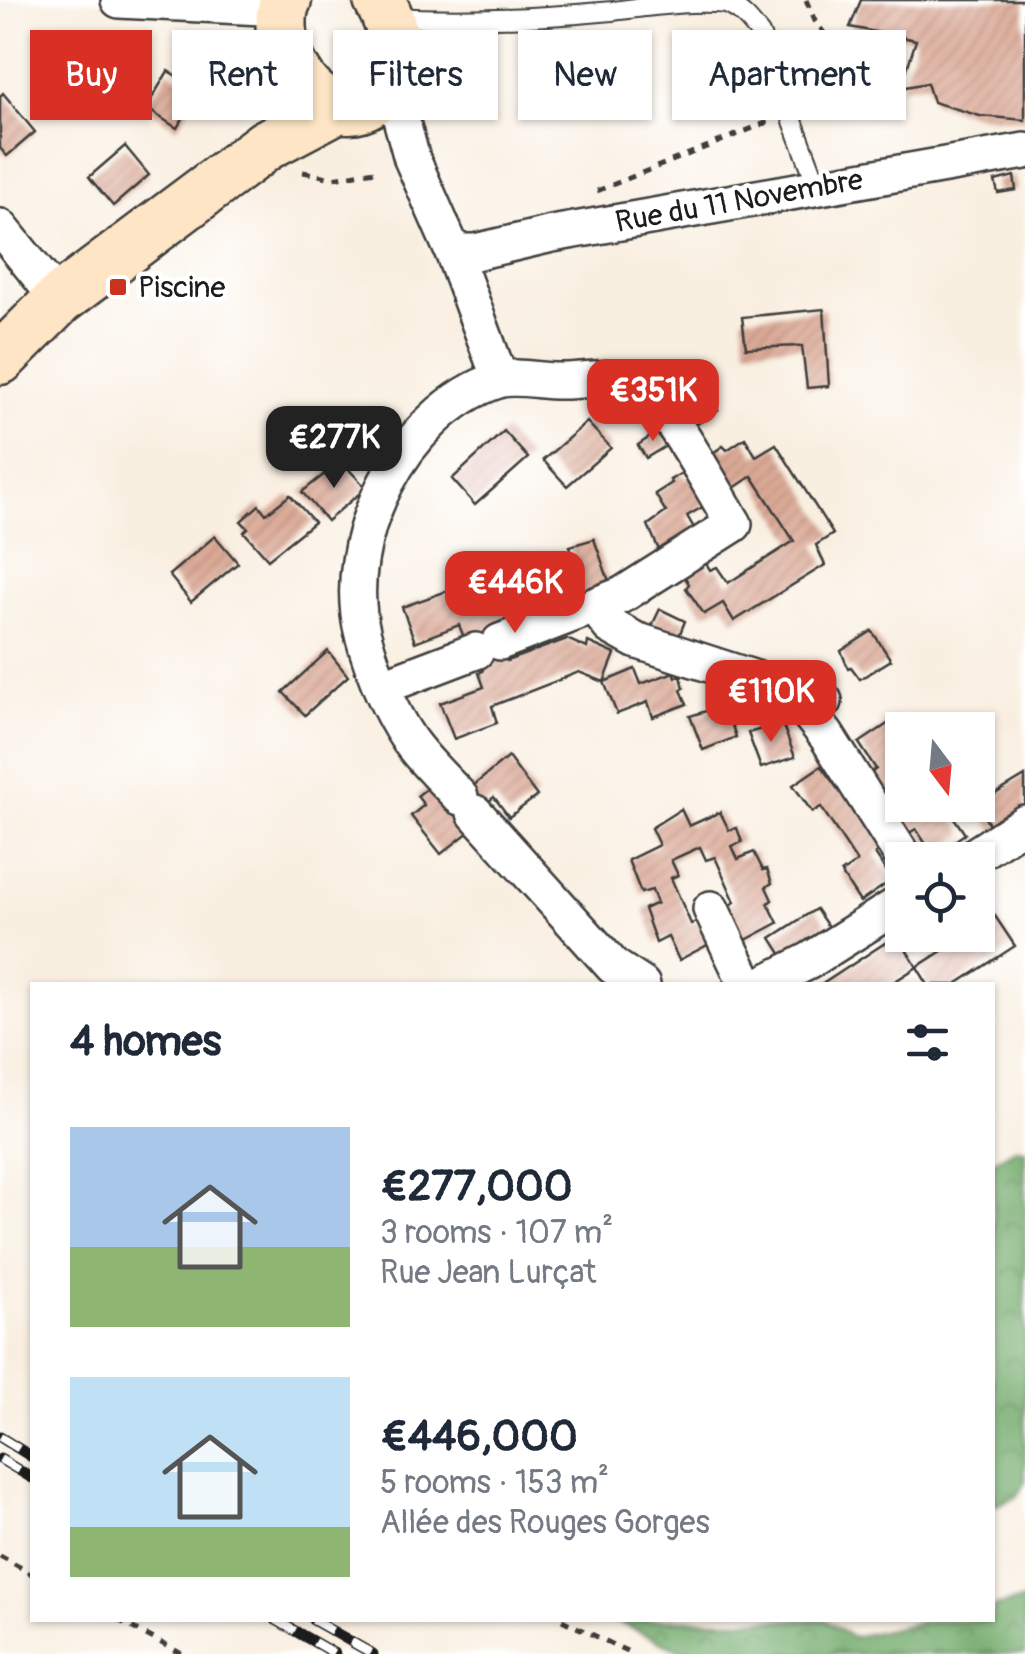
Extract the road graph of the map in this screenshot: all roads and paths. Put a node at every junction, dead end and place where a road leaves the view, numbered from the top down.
1 (119, 0) edge
2 (806, 0) edge
3 (284, 4) edge
4 (384, 8) edge
5 (284, 30) edge
6 (757, 30) edge
7 (821, 30) edge
8 (333, 112) edge
9 (277, 120) edge
10 (360, 120) edge
11 (401, 120) edge
12 (772, 120) edge
13 (795, 120) edge
14 (266, 146) junction
15 (1025, 150) edge
16 (412, 160) junction
17 (818, 187) junction
18 (593, 192) dead end
19 (0, 227) edge
20 (453, 252) junction
21 (59, 300) junction
22 (0, 359) edge
23 (500, 379) junction
24 (594, 606) junction
25 (381, 687) junction
26 (789, 690) junction
27 (824, 701) dead end
28 (1025, 824) edge
29 (894, 842) edge
30 (995, 843) edge
31 (711, 908) dead end
32 (885, 913) edge
33 (637, 982) edge
34 (746, 982) edge
35 (766, 982) edge
36 (0, 1556) edge
37 (30, 1573) edge
38 (122, 1622) edge
39 (566, 1622) edge
40 (182, 1654) edge
41 (633, 1654) edge

1 - 3 street
2 - 7 path
3 - 5 street
4 - 6 lane
8 - 14 street
9 - 14 street
10 - 16 street
11 - 16 street
12 - 18 path
13 - 17 lane
14 - 21 street
15 - 17 street, Rue du 11 Novembre
16 - 20 street
17 - 20 street, Rue du 11 Novembre
19 - 21 street
20 - 23 street
21 - 22 street
23 - 24 street
23 - 25 street
24 - 25 street
24 - 26 street
25 - 33 street
26 - 27 street
26 - 29 street
28 - 30 street
31 - 34 street
32 - 35 street
36 - 37 path
38 - 40 path
39 - 41 path

